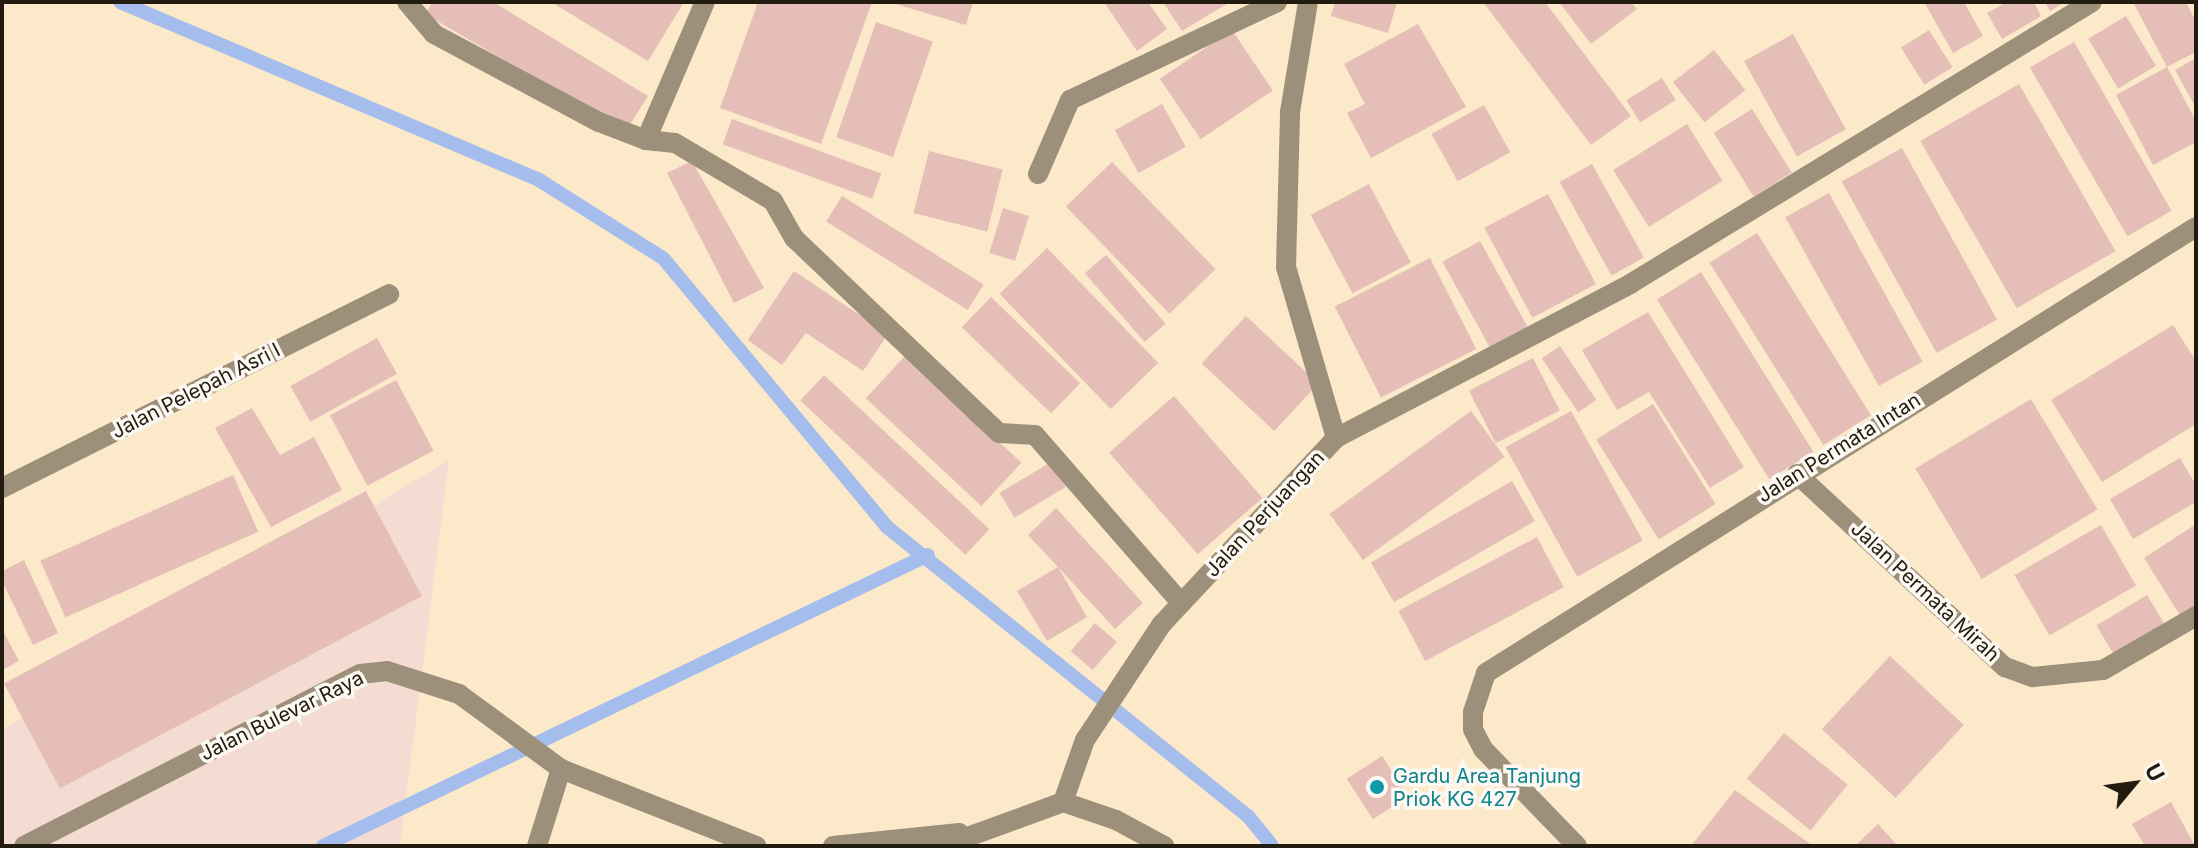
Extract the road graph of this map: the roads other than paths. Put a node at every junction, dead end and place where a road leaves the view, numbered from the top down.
1 (407, 2) edge
2 (705, 2) edge
3 (1277, 2) edge
4 (1308, 2) edge
5 (2092, 2) edge
6 (646, 140) junction
7 (1038, 174) dead end
8 (2196, 227) edge
9 (389, 294) dead end
10 (1336, 438) junction
11 (1797, 474) junction
12 (2, 488) edge
13 (1181, 603) junction
14 (2196, 616) edge
15 (561, 769) junction
16 (1063, 802) junction
17 (986, 830) junction
18 (24, 846) edge
19 (537, 846) edge
20 (756, 846) edge
21 (833, 846) edge
22 (943, 846) edge
23 (1164, 846) edge
24 (1577, 846) edge

1 - 6 street
2 - 6 street
3 - 7 street
4 - 10 street, Jalan Perjuangan
5 - 10 street
6 - 13 street
8 - 11 street, Jalan Permata Intan
9 - 12 street, Jalan Pelepah Asri I
10 - 13 street, Jalan Perjuangan
11 - 14 street, Jalan Permata Mirah
11 - 24 street, Jalan Permata Intan
13 - 16 street, Jalan Perjuangan
15 - 18 street, Jalan Bulevar Raya
15 - 19 street
15 - 20 street, Jalan Bulevar Raya
16 - 17 street
16 - 23 street
17 - 21 street
17 - 22 street

